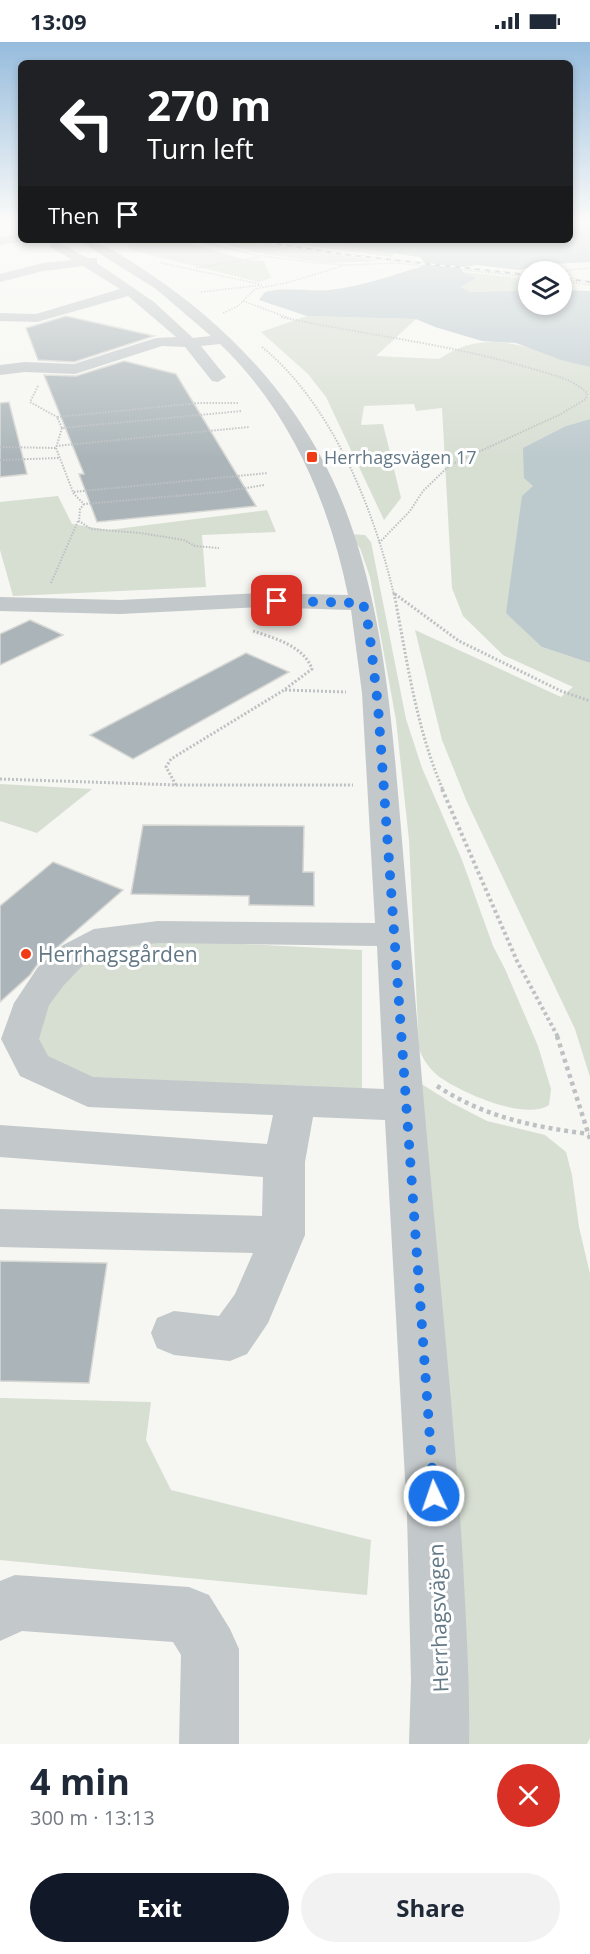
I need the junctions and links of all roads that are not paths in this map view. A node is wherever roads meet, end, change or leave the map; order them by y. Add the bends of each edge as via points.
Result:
1 (97, 300) edge
2 (142, 300) edge
3 (182, 300) edge
4 (0, 317) edge
5 (223, 326) junction
6 (189, 343) junction
7 (21, 350) dead end
8 (36, 367) junction
9 (0, 370) edge
10 (218, 377) dead end
11 (378, 598) junction
12 (0, 604) edge
13 (393, 935) junction
14 (10, 1042) edge
15 (403, 1092) junction
16 (296, 1099) junction
17 (0, 1141) edge
18 (284, 1162) junction
19 (0, 1228) edge
20 (283, 1235) junction
21 (174, 1333) dead end
22 (0, 1613) edge
23 (208, 1744) edge
24 (439, 1744) edge

1 - 4 street via 38,318
2 - 6 street
3 - 5 street, Herrhagsvägen
5 - 6 street
5 - 11 street, Herrhagsvägen via 277,400 315,462 344,534
6 - 8 street via 161,341 75,369
6 - 10 street
7 - 8 street
8 - 9 street
11 - 12 street via 120,607
11 - 13 street, Herrhagsvägen via 376,692
13 - 14 street via 158,932 106,937 75,953 51,976
13 - 15 street, Herrhagsvägen
14 - 16 street via 34,1066 88,1092
15 - 16 street
15 - 24 street, Herrhagsvägen via 433,1473
16 - 18 street
17 - 18 street
18 - 20 street
19 - 20 street
20 - 21 street via 252,1308 230,1339
22 - 23 street via 15,1603 189,1615 210,1648

